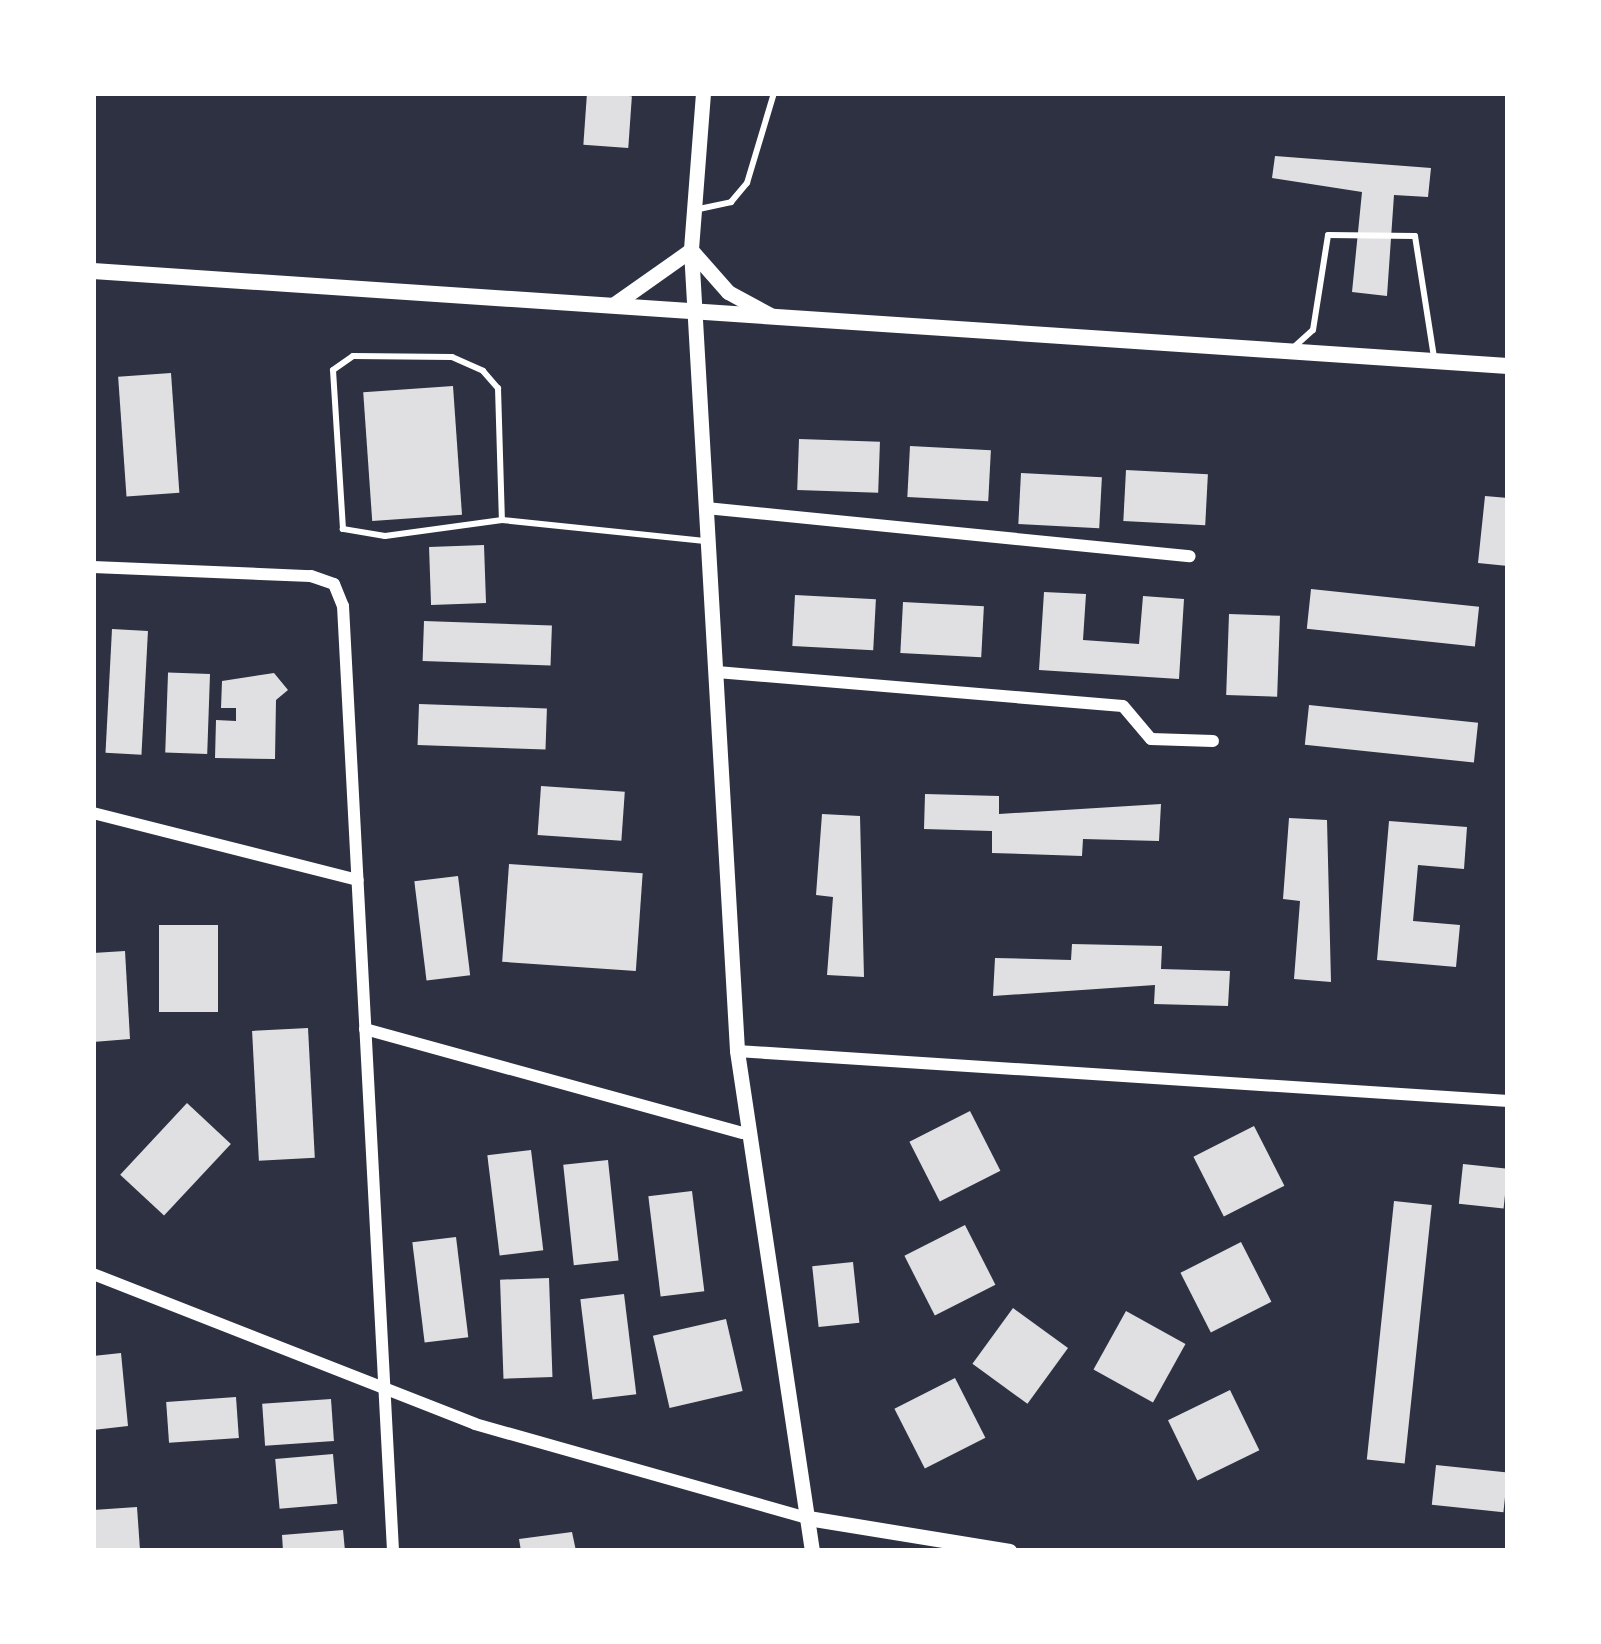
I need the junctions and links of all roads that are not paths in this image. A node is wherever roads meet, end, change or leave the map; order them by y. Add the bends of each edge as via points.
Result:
1 (703, 93) edge
2 (774, 93) edge
3 (694, 210) junction
4 (691, 250) junction
5 (93, 271) edge
6 (613, 305) junction
7 (693, 310) junction
8 (772, 316) junction
9 (1288, 352) junction
10 (1436, 362) junction
11 (1508, 366) edge
12 (706, 508) junction
13 (502, 520) junction
14 (708, 541) junction
15 (1190, 556) dead end
16 (93, 567) edge
17 (716, 672) junction
18 (1213, 741) dead end
19 (93, 813) edge
20 (358, 880) junction
21 (364, 1029) junction
22 (737, 1052) junction
23 (1508, 1101) edge
24 (743, 1133) junction
25 (93, 1274) edge
26 (387, 1393) junction
27 (808, 1518) junction
28 (393, 1551) edge
29 (812, 1551) edge
30 (1009, 1551) edge

1 - 3 street
2 - 3 lane via 748,183 731,202
3 - 4 street
4 - 6 street
4 - 7 street
4 - 8 street via 728,292
5 - 6 main road
6 - 7 main road
7 - 8 main road
7 - 12 street
8 - 9 main road
9 - 10 main road
9 - 10 lane via 1313,330 1328,236 1415,236
10 - 11 main road
12 - 14 street
12 - 15 street
13 - 13 lane via 386,536 343,529 333,370 372,356 452,357 483,371 498,388
13 - 14 lane
14 - 17 street
16 - 20 street via 334,584
17 - 18 street via 1123,706 1151,739
17 - 22 street
19 - 20 street
20 - 21 street
21 - 24 street
21 - 26 street
22 - 23 street
22 - 24 street
24 - 27 street
25 - 26 street
26 - 27 street
26 - 28 street
27 - 29 street
27 - 30 street

